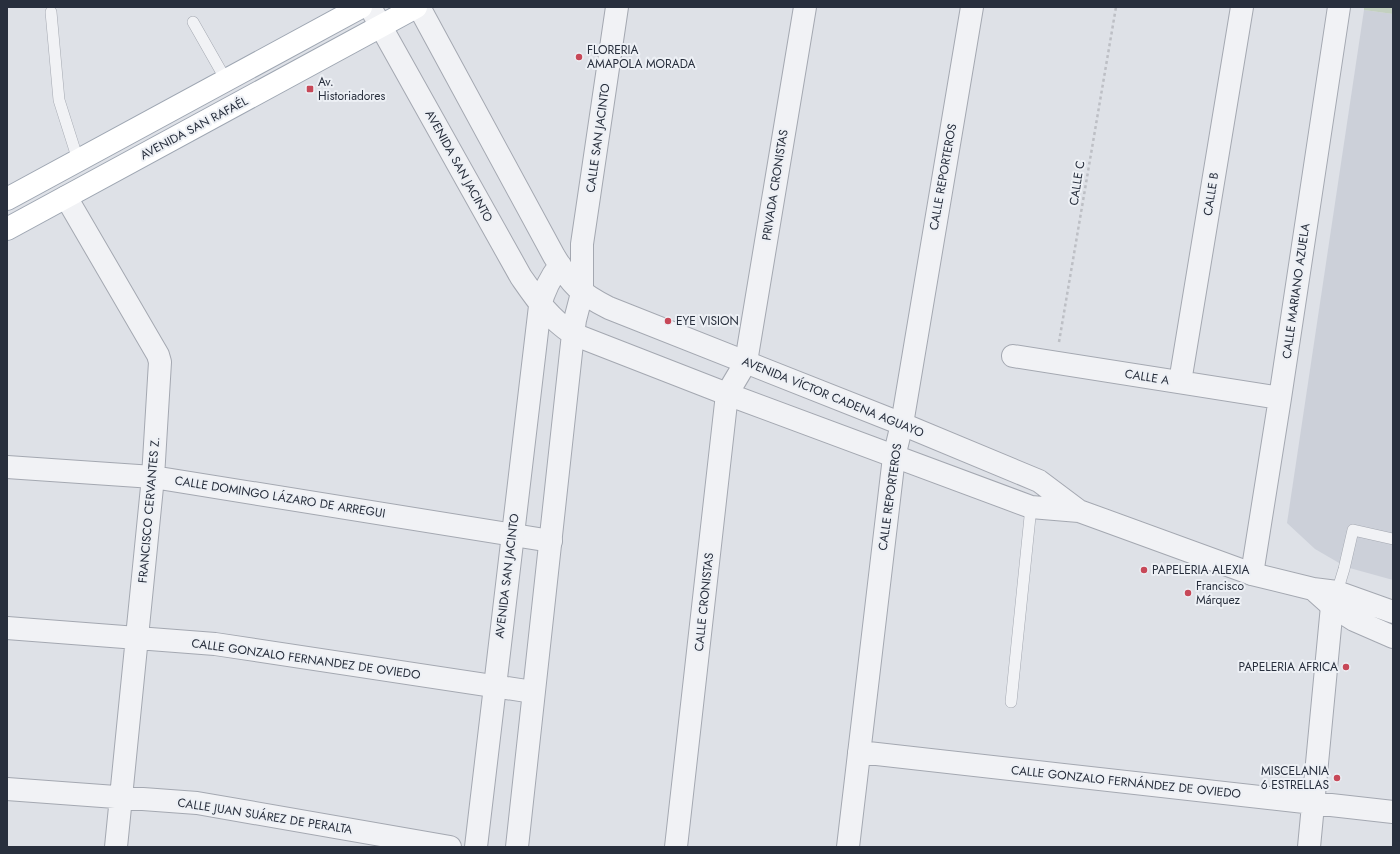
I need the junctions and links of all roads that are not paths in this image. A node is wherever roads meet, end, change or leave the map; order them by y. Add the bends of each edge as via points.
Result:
1 (361, 7) edge
2 (370, 7) edge
3 (418, 7) edge
4 (617, 7) edge
5 (805, 7) edge
6 (972, 7) edge
7 (1242, 7) edge
8 (1339, 7) edge
9 (51, 12) dead end
10 (193, 22) dead end
11 (381, 26) junction
12 (226, 80) junction
13 (78, 160) junction
14 (66, 197) junction
15 (7, 199) edge
16 (7, 229) edge
17 (582, 244) junction
18 (560, 266) junction
19 (582, 293) junction
20 (540, 306) junction
21 (573, 334) junction
22 (1013, 356) dead end
23 (746, 362) junction
24 (1180, 382) junction
25 (727, 394) junction
26 (1280, 398) junction
27 (902, 424) junction
28 (894, 457) junction
29 (7, 467) edge
30 (153, 477) junction
31 (1031, 507) junction
32 (1079, 511) junction
33 (512, 534) junction
34 (1393, 539) edge
35 (551, 541) junction
36 (1252, 574) junction
37 (1334, 599) junction
38 (1393, 612) edge
39 (7, 628) edge
40 (1393, 637) edge
41 (136, 638) junction
42 (494, 686) junction
43 (533, 692) junction
44 (1011, 702) dead end
45 (859, 752) junction
46 (7, 788) edge
47 (121, 798) junction
48 (1313, 802) junction
49 (1393, 812) edge
50 (116, 847) edge
51 (450, 847) edge
52 (476, 847) edge
53 (517, 847) edge
54 (676, 847) edge
55 (848, 847) edge
56 (1309, 847) edge

1 - 12 main road
2 - 11 street, AVENIDA SAN JACINTO
3 - 11 main road
3 - 18 street
4 - 17 street, CALLE SAN JACINTO
5 - 23 street, PRIVADA CRONISTAS
6 - 27 street, CALLE REPORTEROS
7 - 24 street, CALLE B
8 - 26 street, CALLE MARIANO AZUELA
9 - 13 lane via 59,100
10 - 12 lane
11 - 14 main road, AVENIDA SAN RAFAÉL
11 - 20 street, AVENIDA SAN JACINTO via 521,277
12 - 13 main road
13 - 15 main road
14 - 16 main road, AVENIDA SAN RAFAÉL
14 - 30 street, FRANCISCO CERVANTES Z. via 158,355 160,372
17 - 18 street
17 - 19 street, CALLE SAN JACINTO
18 - 19 street
18 - 20 street, AVENIDA SAN JACINTO via 546,288
19 - 21 street
19 - 23 street, AVENIDA VÍCTOR CADENA AGUAYO via 609,308
20 - 21 street, AVENIDA SAN JACINTO
20 - 33 street, AVENIDA SAN JACINTO
21 - 25 street, AVENIDA VÍCTOR CADENA AGUAYO
21 - 35 street
22 - 24 street, CALLE A
23 - 25 street, CALLE CRONISTAS
23 - 27 street, AVENIDA VÍCTOR CADENA AGUAYO
24 - 26 street, CALLE A
25 - 28 street, AVENIDA VÍCTOR CADENA AGUAYO
25 - 54 street, CALLE CRONISTAS
26 - 36 street, CALLE MARIANO AZUELA
27 - 28 street, CALLE REPORTEROS
27 - 32 street, AVENIDA VÍCTOR CADENA AGUAYO via 1039,481
28 - 31 street, AVENIDA VÍCTOR CADENA AGUAYO
28 - 45 street, CALLE REPORTEROS
29 - 30 street, CALLE DOMINGO LÁZARO DE ARREGUI
30 - 33 street, CALLE DOMINGO LÁZARO DE ARREGUI
30 - 41 street, FRANCISCO CERVANTES Z.
31 - 32 street, AVENIDA VÍCTOR CADENA AGUAYO
31 - 44 lane
32 - 36 street, AVENIDA VÍCTOR CADENA AGUAYO
33 - 35 street, CALLE DOMINGO LÁZARO DE ARREGUI
33 - 42 street, AVENIDA SAN JACINTO
34 - 37 lane via 1352,530 1344,569
35 - 43 street
36 - 37 street, AVENIDA VÍCTOR CADENA AGUAYO via 1313,589
37 - 38 street, AVENIDA VÍCTOR CADENA AGUAYO
37 - 40 street, AVENIDA VÍCTOR CADENA AGUAYO via 1354,620
37 - 48 street
39 - 41 street, CALLE GONZALO FERNANDEZ DE OVIEDO
41 - 42 street, CALLE GONZALO FERNANDEZ DE OVIEDO via 215,644
41 - 47 street, FRANCISCO CERVANTES Z.
42 - 43 street, CALLE GONZALO FERNANDEZ DE OVIEDO
42 - 52 street, AVENIDA SAN JACINTO
43 - 53 street
45 - 48 street, CALLE GONZALO FERNÁNDEZ DE OVIEDO
45 - 55 street, CALLE REPORTEROS
46 - 47 street, CALLE JUAN SUÁREZ DE PERALTA
47 - 50 street, FRANCISCO CERVANTES Z.
47 - 51 street, CALLE JUAN SUÁREZ DE PERALTA via 197,803
48 - 49 street, CALLE GONZALO FERNÁNDEZ DE OVIEDO
48 - 56 street

